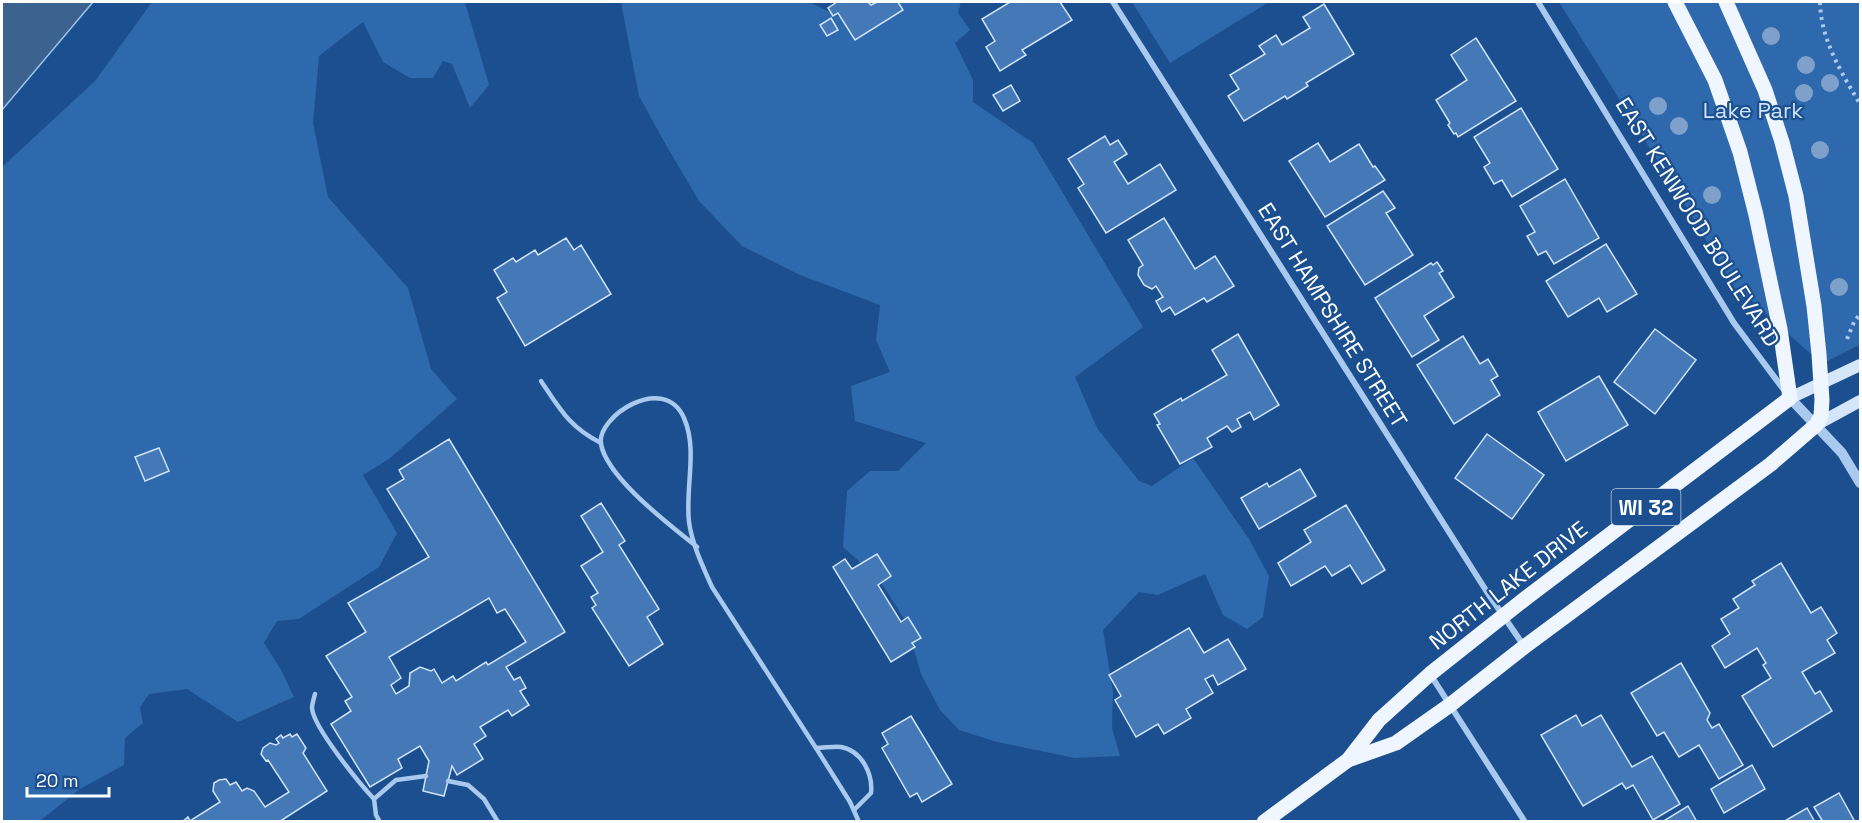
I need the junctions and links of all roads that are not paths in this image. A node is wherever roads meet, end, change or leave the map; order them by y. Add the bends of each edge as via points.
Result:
1 (1113, 2) edge
2 (1538, 2) edge
3 (1675, 2) edge
4 (1726, 2) edge
5 (1860, 365) edge
6 (541, 381) dead end
7 (1821, 384) junction
8 (1790, 398) junction
9 (1860, 401) edge
10 (1816, 425) junction
11 (601, 443) junction
12 (1860, 483) edge
13 (697, 547) junction
14 (1503, 617) junction
15 (1524, 646) junction
16 (1430, 674) junction
17 (315, 694) dead end
18 (1450, 705) junction
19 (816, 748) junction
20 (1348, 760) junction
21 (426, 776) dead end
22 (448, 781) dead end
23 (374, 799) junction
24 (854, 810) junction
25 (380, 822) edge
26 (498, 822) edge
27 (859, 822) edge
28 (1264, 822) edge
29 (1525, 822) edge

1 - 14 street, EAST HAMPSHIRE STREET
2 - 8 street, EAST KENWOOD BOULEVARD via 1734,323
3 - 8 main road via 1715,80 1740,152 1780,329
4 - 7 main road via 1764,90 1796,196 1814,306
5 - 7 main road, NORTH LAKE DRIVE / WI 32
6 - 11 lane via 568,421
7 - 8 main road, NORTH LAKE DRIVE / WI 32
7 - 10 main road via 1821,416
8 - 10 street, EAST KENWOOD BOULEVARD
8 - 14 main road, NORTH LAKE DRIVE / WI 32
9 - 10 main road, NORTH LAKE DRIVE / WI 32
10 - 12 street, EAST KENWOOD BOULEVARD via 1842,453
10 - 15 main road, NORTH LAKE DRIVE / WI 32 via 1770,464
11 - 13 lane via 617,474 645,504
11 - 13 lane via 602,431 636,402 660,397 677,407 690,440 689,522
13 - 19 lane via 712,587
14 - 15 street, EAST HAMPSHIRE STREET
14 - 16 main road, NORTH LAKE DRIVE / WI 32
15 - 18 main road, NORTH LAKE DRIVE / WI 32
16 - 18 street
16 - 20 main road, NORTH LAKE DRIVE / WI 32 via 1379,720
17 - 23 lane via 312,710 324,734
18 - 20 main road, NORTH LAKE DRIVE / WI 32 via 1396,743
18 - 29 street
19 - 24 lane
19 - 24 lane via 841,747 854,752 866,766 872,780 871,793
20 - 28 main road, NORTH LAKE DRIVE / WI 32
21 - 23 lane via 396,780
22 - 26 lane via 468,784 484,799
23 - 25 lane
24 - 27 lane

